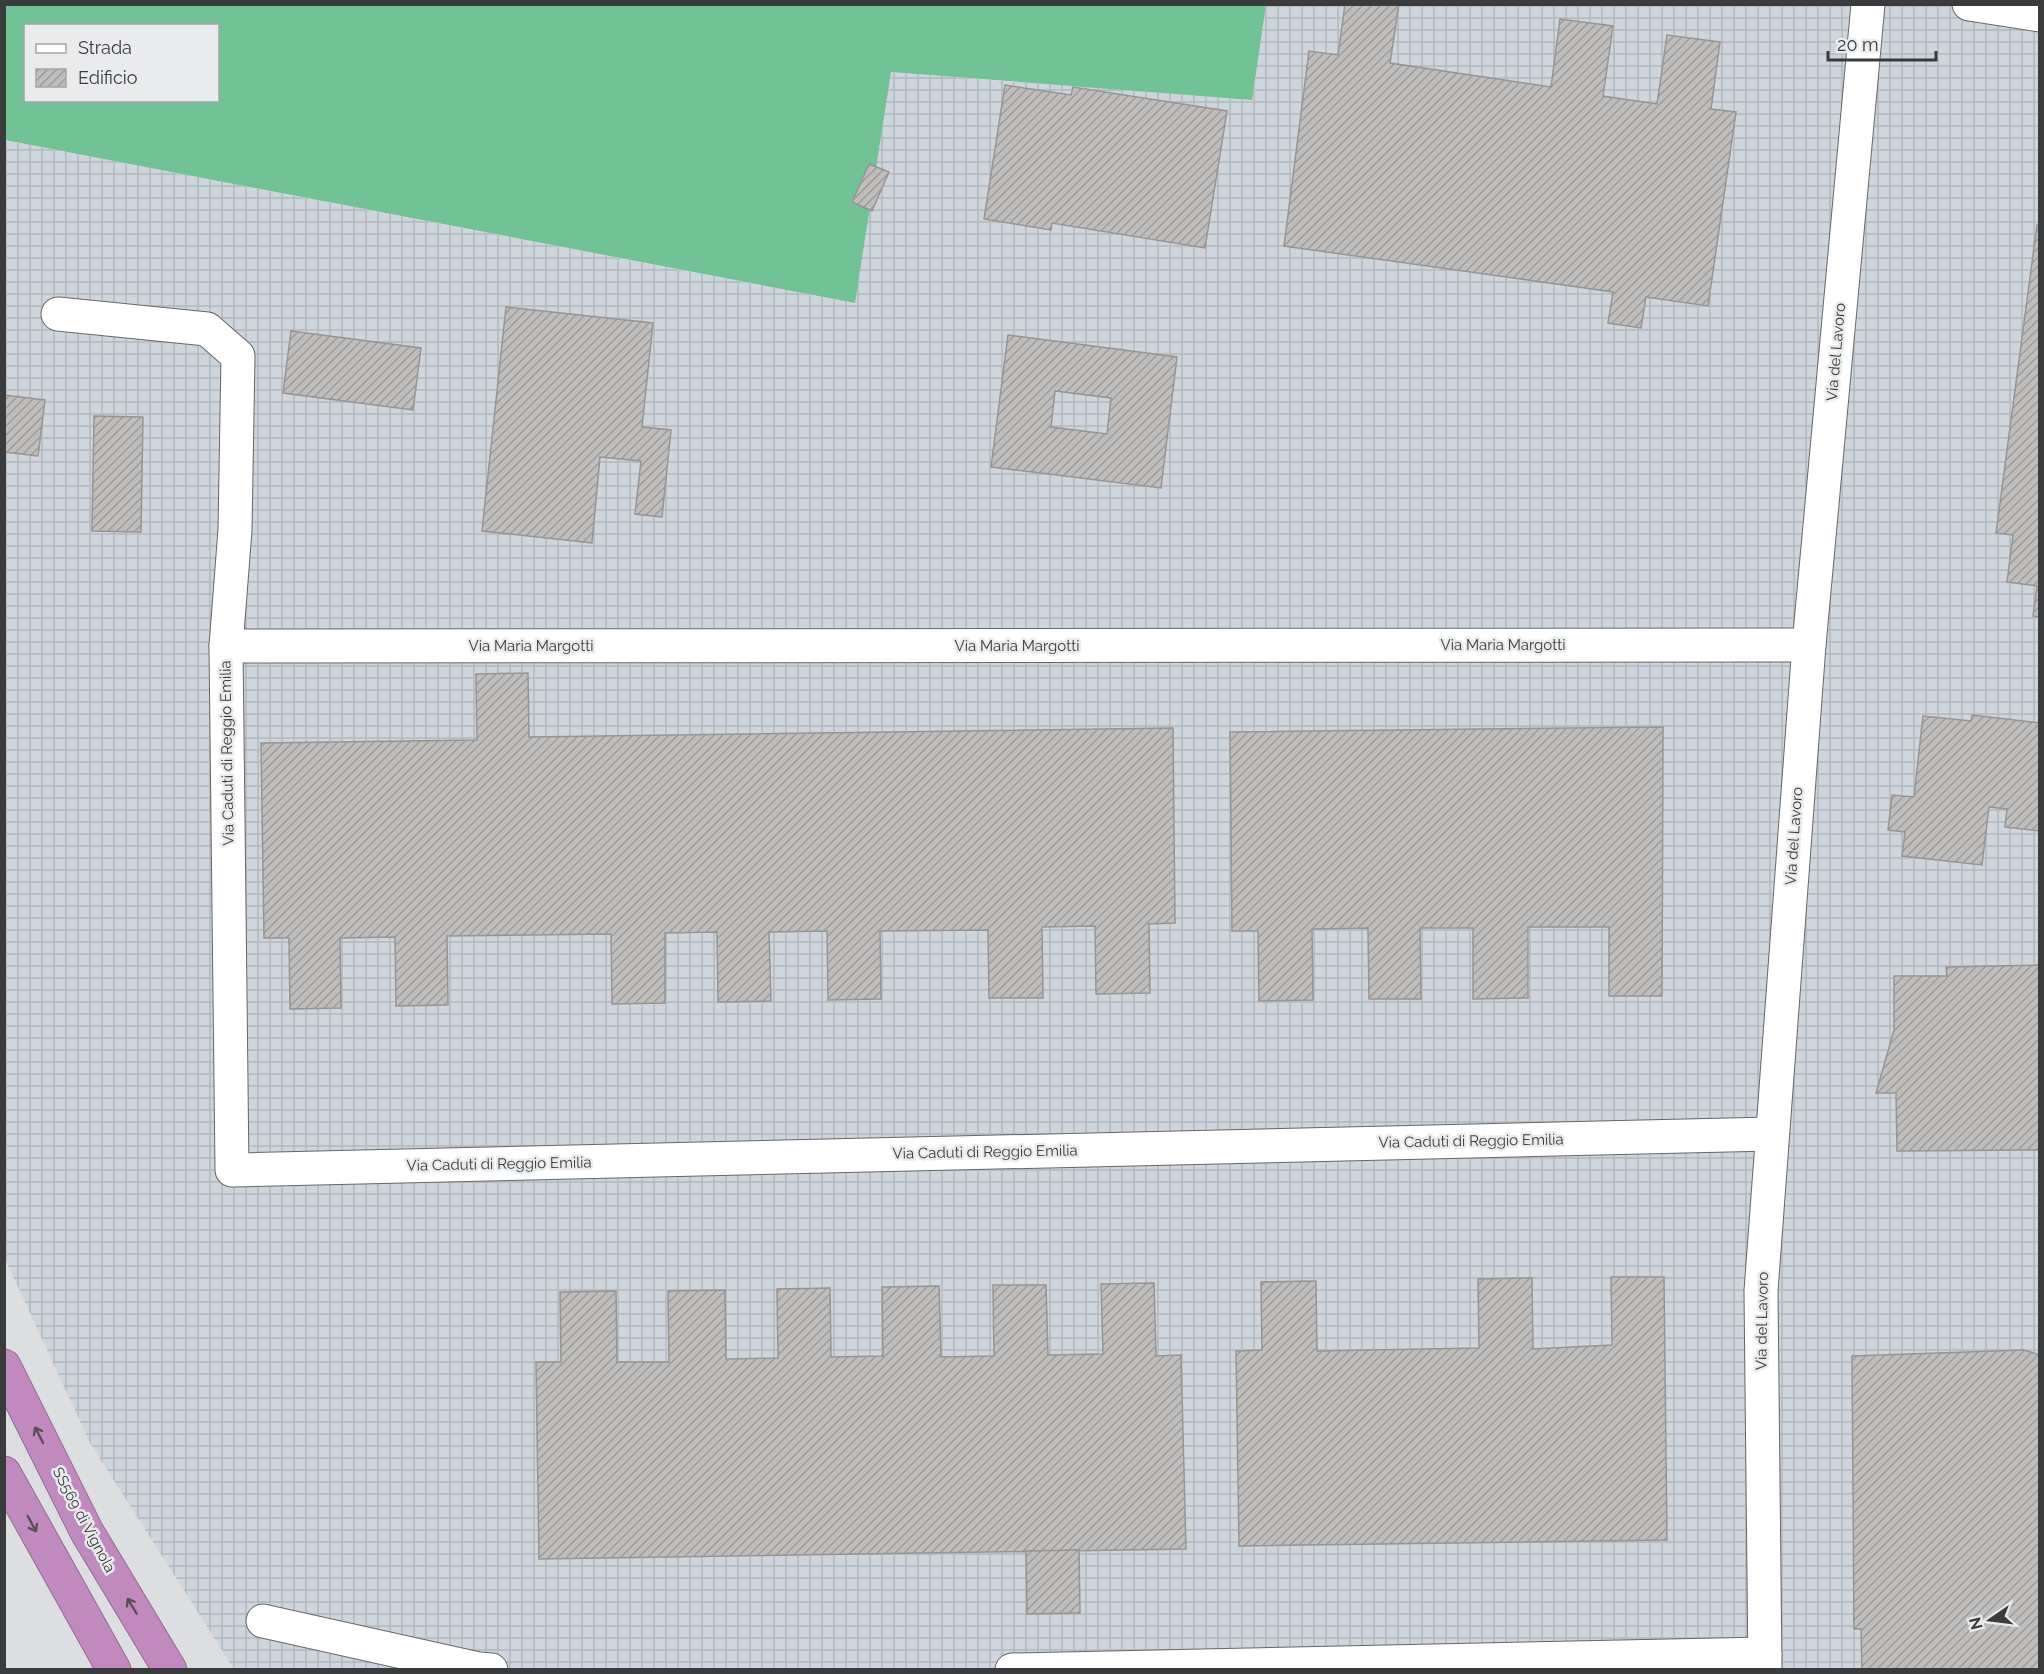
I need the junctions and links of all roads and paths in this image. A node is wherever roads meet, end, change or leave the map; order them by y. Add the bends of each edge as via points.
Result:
1 (1868, 4) edge
2 (1969, 4) edge
3 (2040, 15) edge
4 (58, 314) dead end
5 (1809, 645) junction
6 (226, 646) junction
7 (1772, 1134) junction
8 (4, 1366) edge
9 (4, 1473) edge
10 (263, 1621) dead end
11 (1765, 1662) edge
12 (166, 1663) edge
13 (114, 1670) edge
14 (491, 1670) edge
15 (1012, 1670) edge

1 - 5 street, Via del Lavoro
2 - 3 street
4 - 6 street, Via Caduti di Reggio Emilia via 207,329 238,356 235,530
5 - 6 street, Via Maria Margotti
5 - 7 street, Via del Lavoro
6 - 7 street, Via Caduti di Reggio Emilia via 232,1170
7 - 11 street, Via del Lavoro via 1761,1291
12 -> 8 highway, SS569 di Vignola via 87,1532
9 -> 13 highway
10 - 14 street
11 - 15 street

